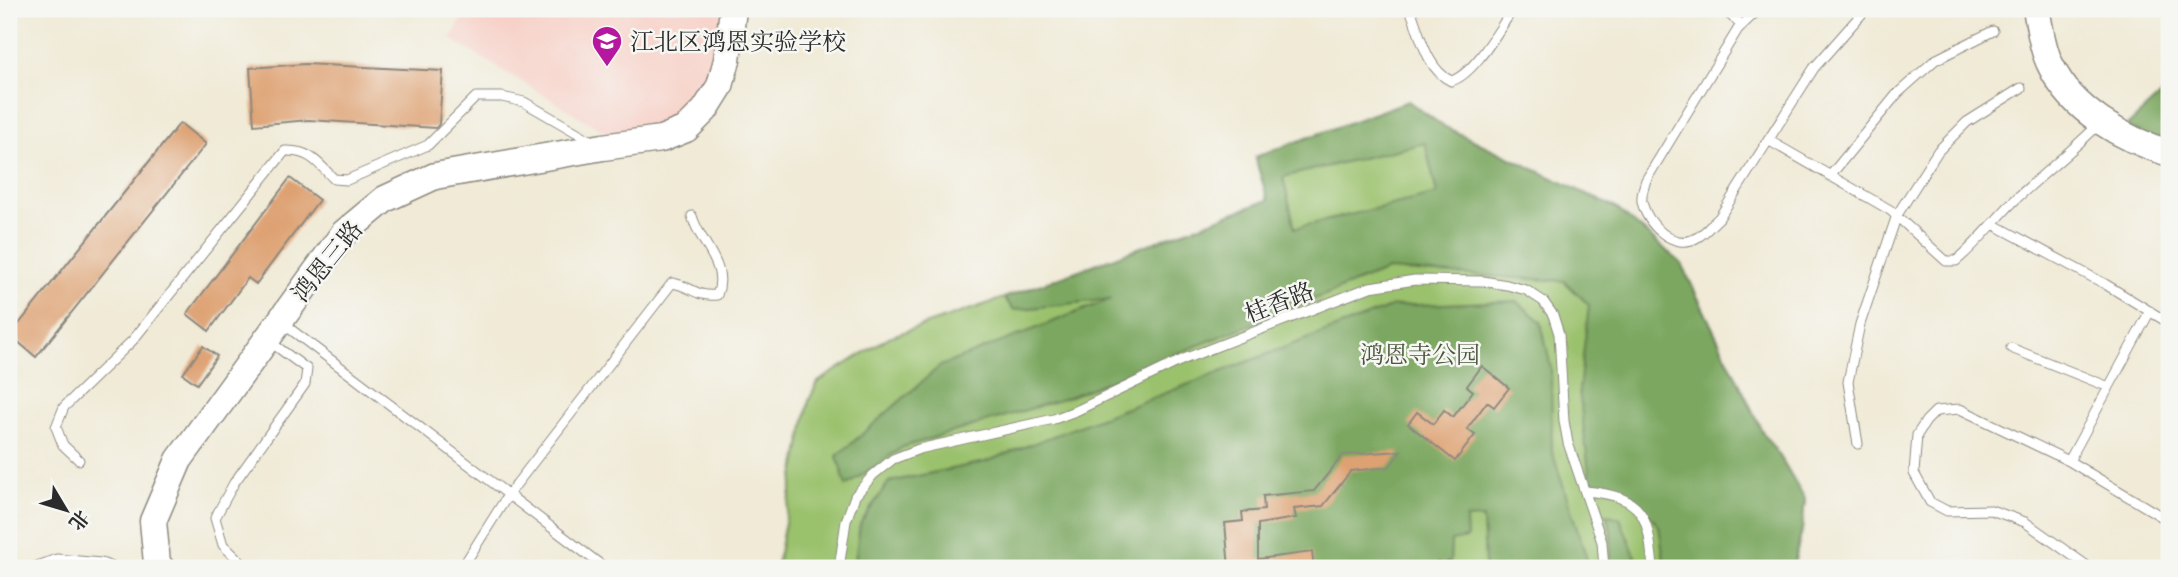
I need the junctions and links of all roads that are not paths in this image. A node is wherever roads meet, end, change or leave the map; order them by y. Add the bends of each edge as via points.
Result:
1 (733, 9) edge
2 (1410, 9) edge
3 (1513, 9) edge
4 (1723, 9) edge
5 (1759, 9) edge
6 (1866, 9) edge
7 (2036, 9) edge
8 (1742, 25) junction
9 (1993, 31) dead end
10 (2021, 88) dead end
11 (2102, 121) junction
12 (1768, 140) junction
13 (603, 147) junction
14 (2169, 153) edge
15 (1830, 176) junction
16 (1897, 215) junction
17 (692, 216) dead end
18 (1993, 224) junction
19 (2150, 311) junction
20 (2169, 323) edge
21 (273, 330) junction
22 (2011, 348) dead end
23 (2109, 387) junction
24 (1858, 444) dead end
25 (79, 460) dead end
26 (2069, 461) junction
27 (1586, 492) junction
28 (508, 495) junction
29 (2169, 521) edge
30 (32, 568) edge
31 (115, 568) edge
32 (161, 568) edge
33 (247, 568) edge
34 (462, 568) edge
35 (605, 568) edge
36 (839, 568) edge
37 (1604, 568) edge
38 (1653, 568) edge
39 (2090, 568) edge

1 - 13 street, 鸿恩三路 via 720,86 705,110 686,129 662,139
2 - 3 lane via 1432,65 1451,81 1460,79
4 - 8 lane
5 - 8 lane
6 - 12 lane via 1814,68
7 - 11 street via 2049,64 2064,90
8 - 12 lane via 1646,180 1642,198 1647,218 1667,237 1697,238 1719,219
9 - 15 lane via 1936,60 1907,85
10 - 16 lane via 1968,122 1938,151
11 - 14 street via 2146,146
11 - 18 lane
12 - 15 lane
13 - 21 street, 鸿恩三路 via 435,176 385,199 344,233
13 - 25 lane via 524,102 476,97 428,145 347,180 334,179 300,150 285,151 133,340 64,407 57,427 63,445
15 - 16 lane
16 - 18 lane via 1946,261 1956,261
16 - 24 lane via 1860,324 1848,383
17 - 28 lane via 719,267 718,295 704,296 672,283
18 - 19 lane
19 - 20 lane
19 - 23 lane
21 - 28 lane
21 - 32 street, 鸿恩三路 via 179,460 153,521
21 - 33 lane via 307,369 305,384 234,483 215,518 223,545
22 - 23 lane
23 - 26 lane
26 - 29 lane
26 - 39 lane via 1960,409 1936,411 1926,421 1917,435 1914,473 1930,502 1947,511 1990,510 2025,522
27 - 36 lane, 桂香路 via 1564,421 1559,334 1543,301 1526,290 1483,281 1397,281 1370,287 1184,359 1066,414 893,459 855,496
27 - 37 lane, 桂香路 via 1602,542
27 - 38 lane via 1613,494 1643,514
28 - 34 lane
28 - 35 lane
30 - 31 lane via 57,559

